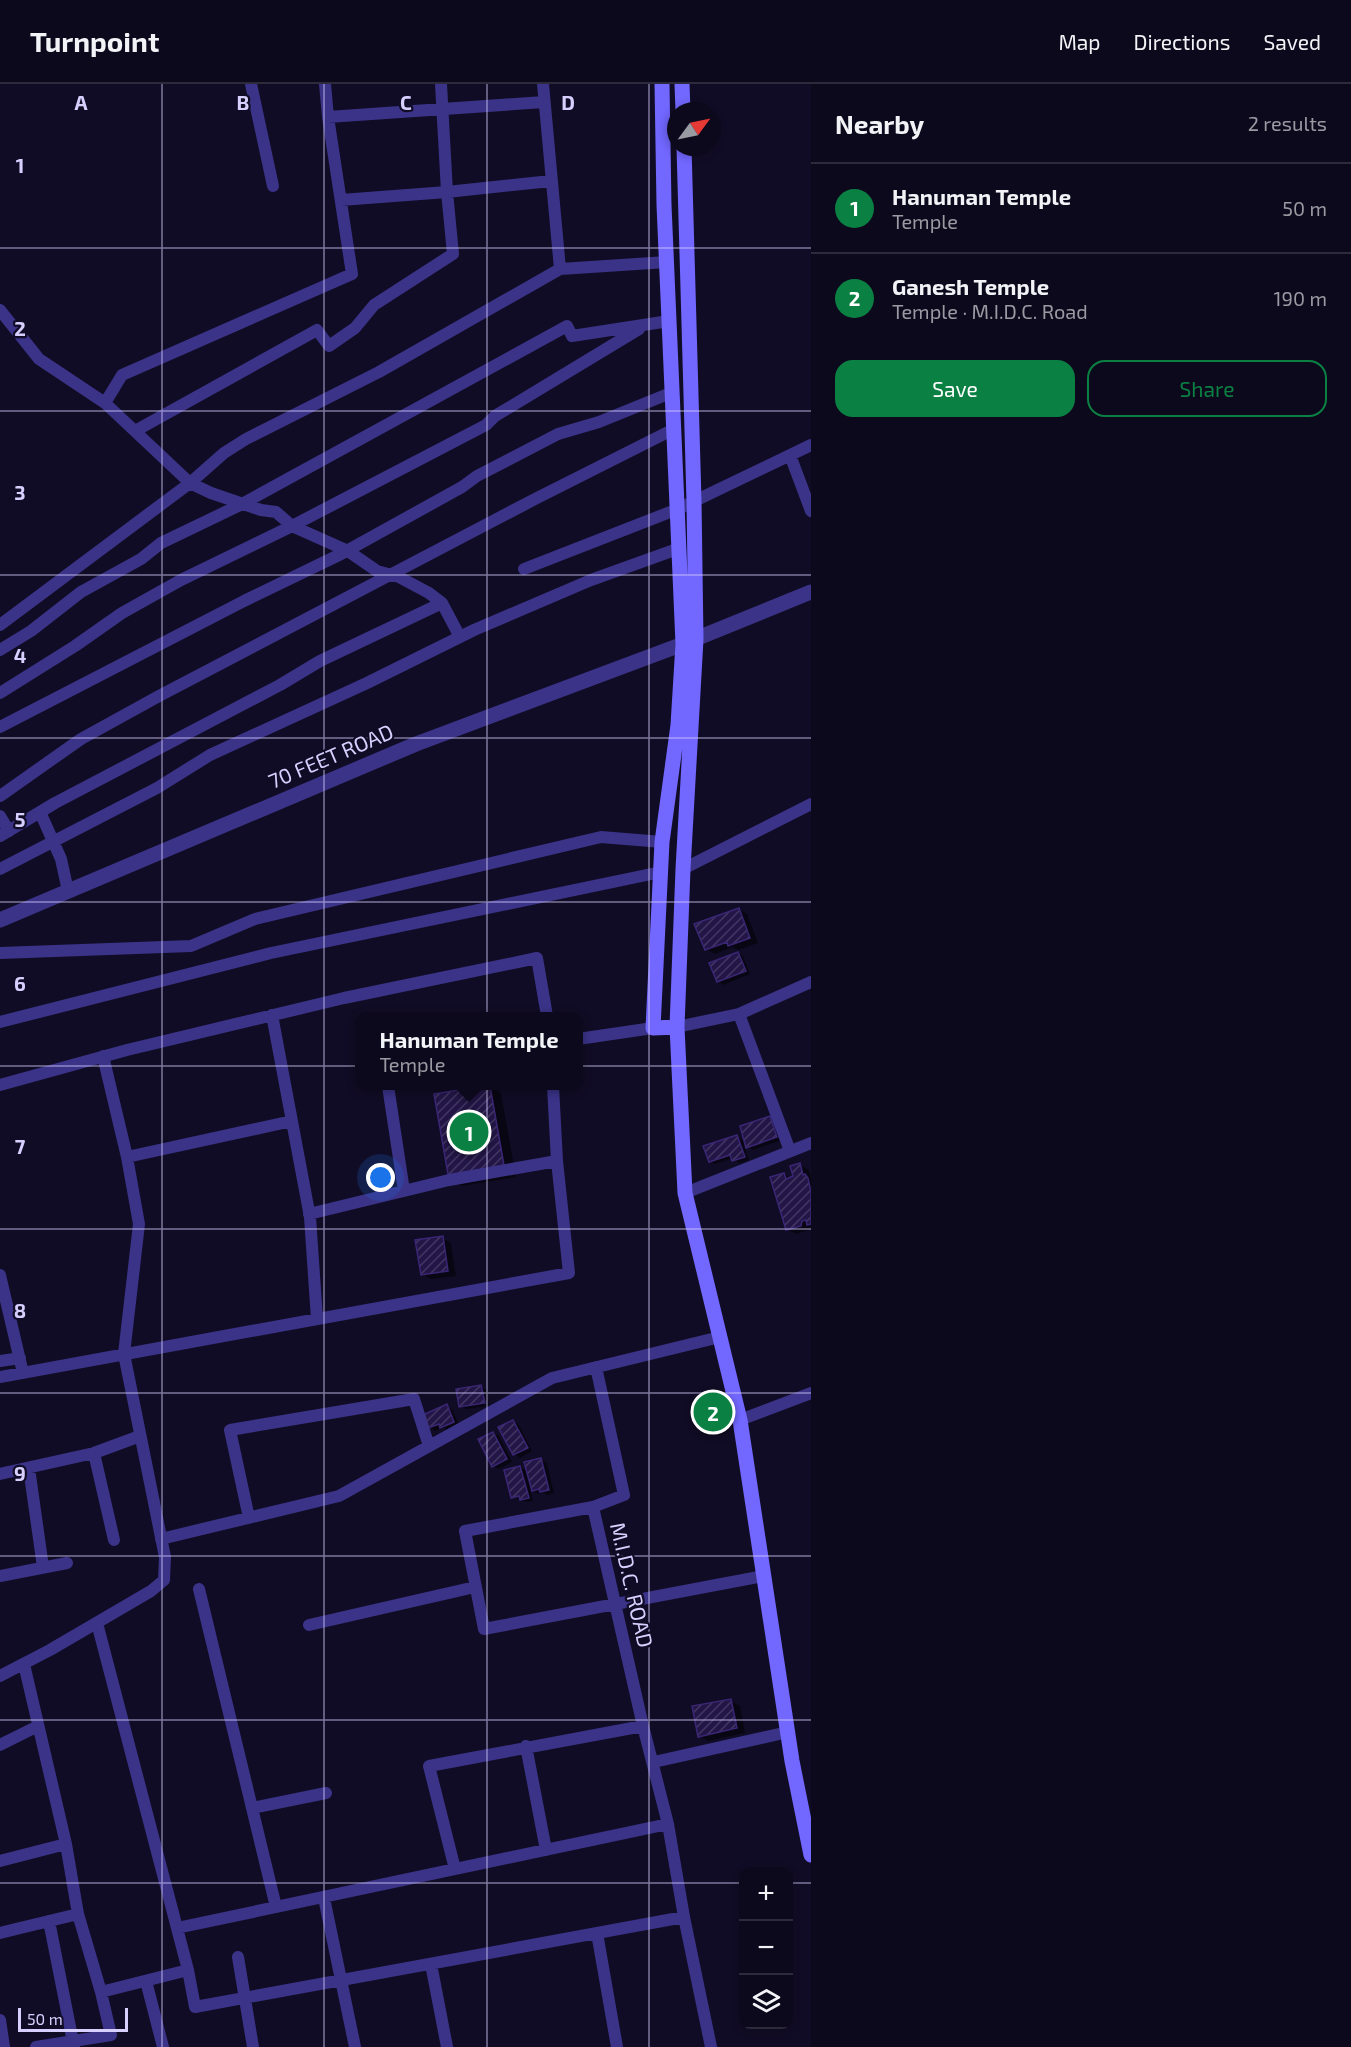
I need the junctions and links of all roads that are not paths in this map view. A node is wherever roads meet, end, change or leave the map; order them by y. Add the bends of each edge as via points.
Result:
1 (252, 84) edge
2 (325, 84) edge
3 (441, 84) edge
4 (543, 84) edge
5 (662, 84) edge
6 (682, 84) edge
7 (544, 102) junction
8 (683, 102) edge
9 (443, 109) junction
10 (328, 117) junction
11 (684, 156) edge
12 (551, 181) junction
13 (273, 186) dead end
14 (447, 192) junction
15 (341, 200) junction
16 (667, 262) junction
17 (560, 269) junction
18 (0, 310) edge
19 (669, 321) junction
20 (646, 325) junction
21 (673, 392) junction
22 (105, 403) junction
23 (674, 429) junction
24 (135, 431) junction
25 (811, 445) edge
26 (790, 455) junction
27 (190, 483) junction
28 (694, 501) junction
29 (242, 504) junction
30 (678, 509) junction
31 (811, 511) edge
32 (292, 526) junction
33 (680, 548) junction
34 (348, 551) junction
35 (524, 569) dead end
36 (392, 575) junction
37 (811, 592) edge
38 (442, 603) junction
39 (0, 625) edge
40 (460, 637) junction
41 (689, 641) junction
42 (0, 650) edge
43 (0, 693) edge
44 (0, 727) edge
45 (0, 796) edge
46 (811, 804) edge
47 (40, 812) junction
48 (0, 816) edge
49 (5, 834) edge
50 (54, 842) junction
51 (662, 842) junction
52 (683, 868) junction
53 (0, 869) edge
54 (661, 872) junction
55 (68, 891) junction
56 (0, 920) edge
57 (0, 953) edge
58 (811, 982) edge
59 (546, 1012) edge
60 (739, 1014) junction
61 (272, 1015) junction
62 (0, 1022) edge
63 (677, 1027) junction
64 (653, 1028) junction
65 (583, 1038) edge
66 (103, 1056) junction
67 (0, 1085) edge
68 (389, 1090) edge
69 (553, 1090) edge
70 (292, 1121) junction
71 (811, 1143) edge
72 (790, 1151) junction
73 (127, 1157) junction
74 (557, 1161) junction
75 (404, 1191) junction
76 (685, 1192) junction
77 (309, 1214) junction
78 (0, 1275) edge
79 (4, 1306) edge
80 (317, 1319) junction
81 (720, 1337) junction
82 (124, 1354) junction
83 (20, 1358) junction
84 (0, 1361) edge
85 (596, 1367) junction
86 (23, 1373) junction
87 (0, 1377) edge
88 (811, 1393) edge
89 (740, 1420) junction
90 (140, 1436) junction
91 (429, 1446) junction
92 (94, 1453) junction
93 (28, 1468) junction
94 (0, 1474) edge
95 (593, 1507) junction
96 (249, 1518) junction
97 (161, 1539) junction
98 (114, 1540) dead end
99 (67, 1563) dead end
100 (43, 1567) junction
101 (0, 1576) edge
102 (764, 1576) junction
103 (475, 1587) junction
104 (199, 1588) dead end
105 (615, 1604) junction
106 (97, 1623) junction
107 (309, 1625) dead end
108 (24, 1664) junction
109 (0, 1676) edge
110 (38, 1726) junction
111 (643, 1726) junction
112 (788, 1732) junction
113 (0, 1745) edge
114 (526, 1746) junction
115 (654, 1762) junction
116 (327, 1793) dead end
117 (252, 1808) junction
118 (669, 1824) junction
119 (66, 1844) junction
120 (546, 1850) junction
121 (811, 1855) edge
122 (0, 1861) edge
123 (455, 1869) junction
124 (324, 1898) junction
125 (276, 1907) junction
126 (78, 1914) junction
127 (684, 1917) junction
128 (49, 1921) junction
129 (177, 1928) junction
130 (0, 1933) edge
131 (597, 1933) junction
132 (238, 1957) dead end
133 (431, 1964) junction
134 (188, 1970) junction
135 (341, 1980) junction
136 (147, 1981) junction
137 (101, 1992) junction
138 (245, 1998) junction
139 (0, 2020) edge
140 (74, 2044) edge
141 (4, 2047) edge
142 (36, 2047) edge
143 (163, 2047) edge
144 (253, 2047) edge
145 (355, 2047) edge
146 (447, 2047) edge
147 (617, 2047) edge
148 (711, 2047) edge

1 - 13 street
2 - 10 street
3 - 9 street
4 - 7 street
5 - 16 main road
6 - 8 main road
7 - 9 street
7 - 12 street
9 - 10 street
9 - 14 street
10 - 15 street
11 - 28 main road
12 - 14 street
12 - 17 street
14 - 15 street
14 - 24 street via 453,254 374,305 355,328 329,345 317,330
15 - 22 street via 352,274 122,375
16 - 17 street
16 - 19 main road
17 - 27 street via 379,372 246,440 224,453
18 - 22 street via 39,359
19 - 20 street
19 - 21 main road
20 - 29 street via 572,336 567,326
20 - 32 street via 486,425
21 - 23 main road
21 - 34 street via 558,434
22 - 24 street
23 - 30 main road
23 - 36 street
24 - 27 street
25 - 26 street
26 - 28 street
26 - 31 street
27 - 29 street
27 - 39 street
28 - 30 street
28 - 41 main road
29 - 32 street via 276,512
29 - 42 street via 161,543 141,559 81,592
30 - 33 main road
30 - 35 street
32 - 34 street
32 - 43 street via 122,613
33 - 40 street via 591,580
33 - 41 main road
34 - 36 street via 377,571
34 - 44 street
36 - 38 street
36 - 45 street via 81,739
37 - 41 street, 70 FEET ROAD
38 - 40 street
38 - 47 street via 320,660 270,691
40 - 50 street via 210,754 157,788
41 - 51 main road
41 - 52 main road
41 - 55 street, 70 FEET ROAD via 416,744
46 - 52 street
47 - 49 street
47 - 50 street
48 - 49 street
50 - 53 street
50 - 55 street
51 - 54 main road
51 - 57 street via 601,837 255,919 191,946
52 - 63 main road
54 - 62 street via 271,953
54 - 64 main road
55 - 56 street, 70 FEET ROAD
58 - 60 street
59 - 61 street via 537,958
60 - 63 street
60 - 72 street
61 - 66 street
61 - 70 street
63 - 64 main road
63 - 76 main road
64 - 65 street
66 - 67 street
66 - 73 street
68 - 75 street
69 - 74 street
70 - 73 street
70 - 77 street
71 - 72 street
72 - 76 street
73 - 82 street via 139,1224
74 - 75 street
74 - 80 street via 569,1273
75 - 77 street
76 - 81 main road
77 - 80 street
78 - 79 street
79 - 83 street
80 - 82 street
81 - 85 street
81 - 89 main road
82 - 86 street
82 - 90 street
83 - 84 street
83 - 86 street
85 - 91 street via 552,1378
85 - 95 street, M.I.D.C. ROAD via 624,1495
86 - 87 street
88 - 89 street
89 - 102 main road
90 - 92 street
90 - 97 street
91 - 96 street via 339,1496
91 - 96 street via 414,1398 230,1430
92 - 93 street
92 - 98 street
93 - 94 street
93 - 100 street
95 - 103 street via 465,1532
95 - 105 street, M.I.D.C. ROAD
96 - 97 street
97 - 106 street via 164,1580
99 - 100 street
100 - 101 street
102 - 105 street
102 - 112 main road
103 - 105 street via 484,1629
103 - 107 street
104 - 117 street
105 - 111 street, M.I.D.C. ROAD
106 - 108 street
106 - 129 street
108 - 109 street
108 - 110 street
110 - 113 street
110 - 119 street
111 - 114 street
111 - 115 street, M.I.D.C. ROAD
112 - 115 street
112 - 121 main road
114 - 120 street
114 - 123 street via 429,1766
115 - 118 street, M.I.D.C. ROAD
116 - 117 street
117 - 125 street
118 - 120 street
118 - 127 street, M.I.D.C. ROAD
119 - 122 street
119 - 126 street
120 - 123 street
123 - 124 street
124 - 125 street
124 - 135 street
125 - 129 street
126 - 128 street
126 - 137 street
127 - 131 street
127 - 148 street, M.I.D.C. ROAD
128 - 130 street
128 - 140 street
129 - 134 street
131 - 133 street
131 - 147 street
132 - 138 street
133 - 135 street
133 - 146 street
134 - 136 street
134 - 138 street via 195,2007
135 - 138 street
135 - 145 street
136 - 137 street
136 - 143 street
137 - 140 street via 111,2035
138 - 144 street
139 - 141 street
140 - 142 street

